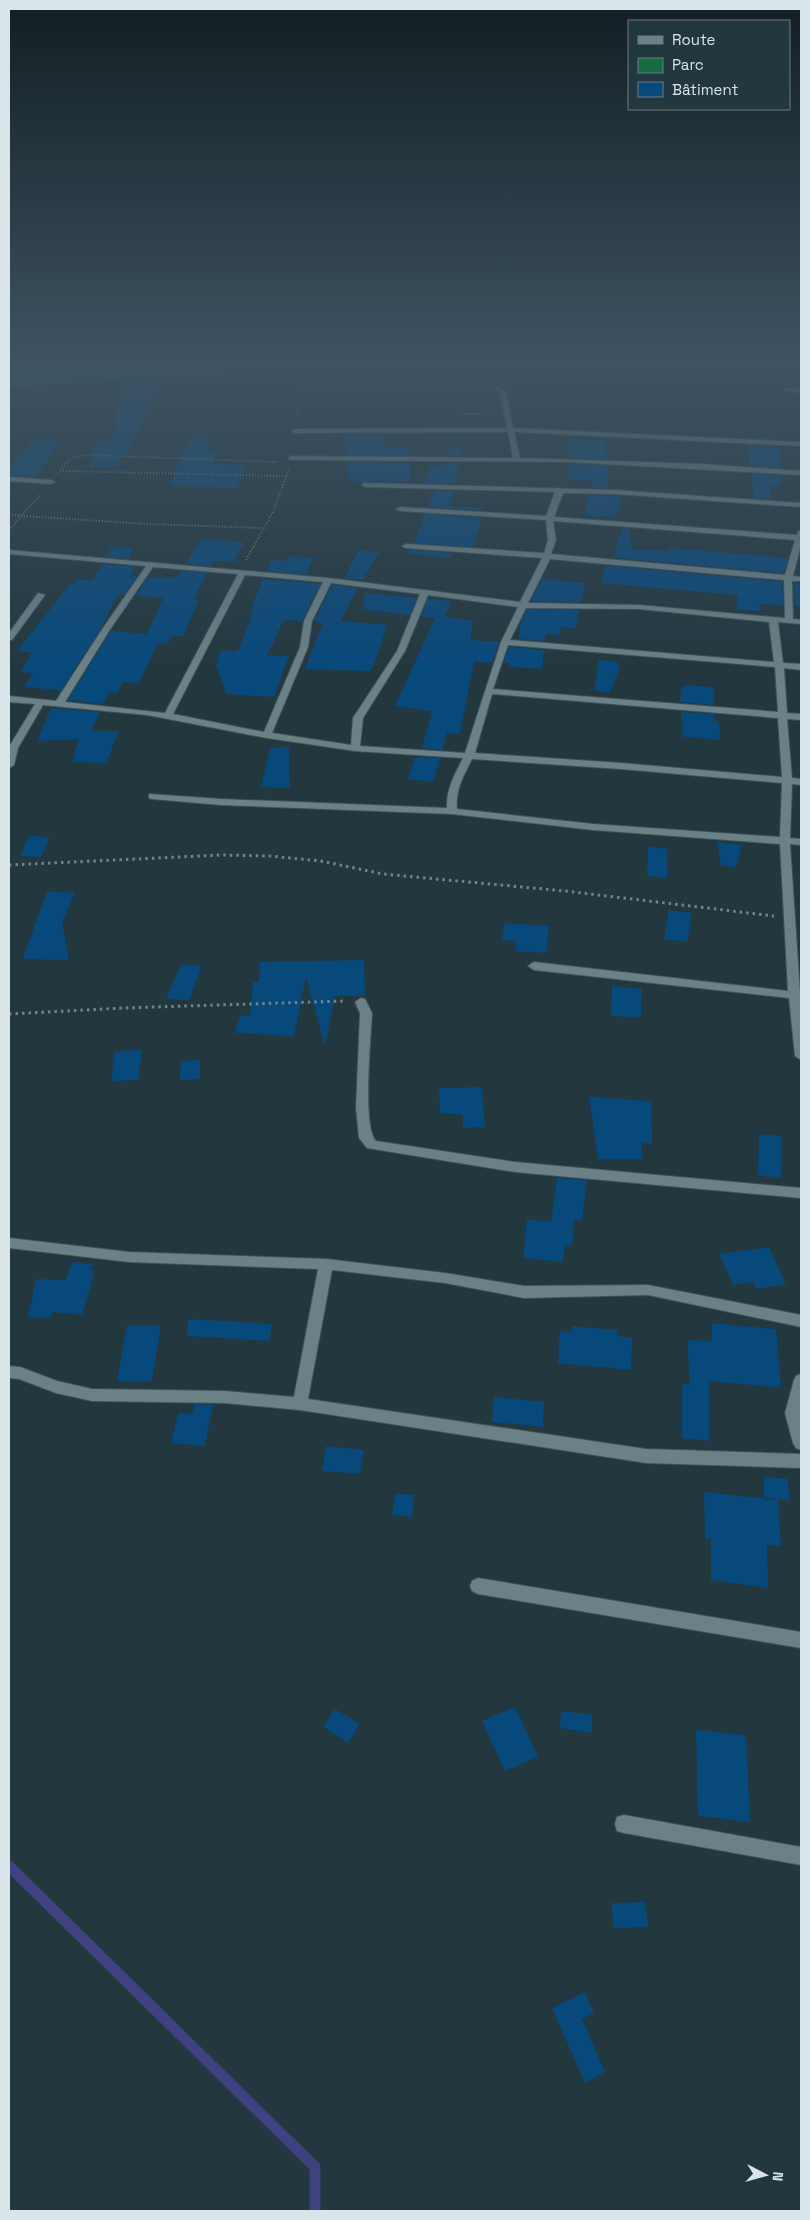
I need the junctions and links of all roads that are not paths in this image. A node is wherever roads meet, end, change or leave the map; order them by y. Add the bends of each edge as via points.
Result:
1 (651, 464) edge
2 (801, 473) edge
3 (9, 479) edge
4 (51, 482) dead end
5 (366, 485) dead end
6 (560, 490) junction
7 (801, 505) edge
8 (400, 510) dead end
9 (549, 519) junction
10 (801, 533) edge
11 (801, 538) edge
12 (406, 546) dead end
13 (9, 552) edge
14 (547, 556) junction
15 (151, 565) junction
16 (243, 572) junction
17 (788, 578) junction
18 (801, 579) edge
19 (328, 580) junction
20 (425, 593) junction
21 (41, 595) dead end
22 (522, 605) junction
23 (773, 619) junction
24 (789, 621) junction
25 (801, 622) edge
26 (9, 638) edge
27 (505, 642) junction
28 (779, 665) junction
29 (801, 667) edge
30 (488, 691) junction
31 (9, 699) edge
32 (40, 703) junction
33 (58, 705) junction
34 (168, 715) junction
35 (781, 716) junction
36 (801, 717) edge
37 (267, 735) junction
38 (355, 748) junction
39 (470, 756) junction
40 (9, 766) edge
41 (787, 781) junction
42 (801, 782) edge
43 (152, 796) dead end
44 (452, 811) junction
45 (785, 840) junction
46 (801, 842) edge
47 (534, 966) dead end
48 (798, 996) edge
49 (361, 1002) road end
50 (801, 1056) edge
51 (801, 1193) edge
52 (9, 1243) edge
53 (326, 1264) junction
54 (801, 1321) edge
55 (9, 1372) edge
56 (801, 1380) edge
57 (300, 1404) junction
58 (801, 1443) edge
59 (801, 1461) edge
60 (478, 1586) dead end
61 (801, 1640) edge
62 (624, 1824) dead end
63 (801, 1856) edge

1 - 2 street
3 - 4 street
5 - 6 street
6 - 7 street
6 - 9 street
8 - 9 street
9 - 11 street
9 - 14 street via 552,540
10 - 11 street
11 - 17 street
12 - 14 street
13 - 15 street
14 - 17 street
14 - 22 street
15 - 16 street
15 - 33 street via 104,631
16 - 19 street
16 - 34 street
17 - 18 street
17 - 24 street
19 - 20 street
19 - 37 street via 308,621 304,647
20 - 22 street
20 - 38 street via 401,651 358,718
21 - 26 street
22 - 23 street via 638,607
22 - 27 street
23 - 24 street
23 - 28 street
24 - 25 street
27 - 28 street
27 - 30 street
28 - 29 street
28 - 35 street
30 - 35 street
30 - 39 street
31 - 32 street
32 - 33 street
32 - 40 street via 13,748
33 - 34 street
34 - 37 street
35 - 36 street
35 - 41 street
37 - 38 street
38 - 39 street
39 - 41 street
39 - 44 street via 456,781 451,797
41 - 42 street
41 - 45 street
43 - 44 street via 221,802
44 - 45 street via 592,827
45 - 46 street
45 - 48 street
47 - 48 street
48 - 50 street
49 - 51 street via 366,1013 362,1108 365,1138 372,1145 515,1167
52 - 53 street via 129,1257
53 - 54 street via 445,1278 524,1292 648,1290
53 - 57 street
55 - 57 street via 92,1395 225,1397
56 - 58 street via 793,1413
57 - 59 street via 646,1456
60 - 61 street
62 - 63 street

